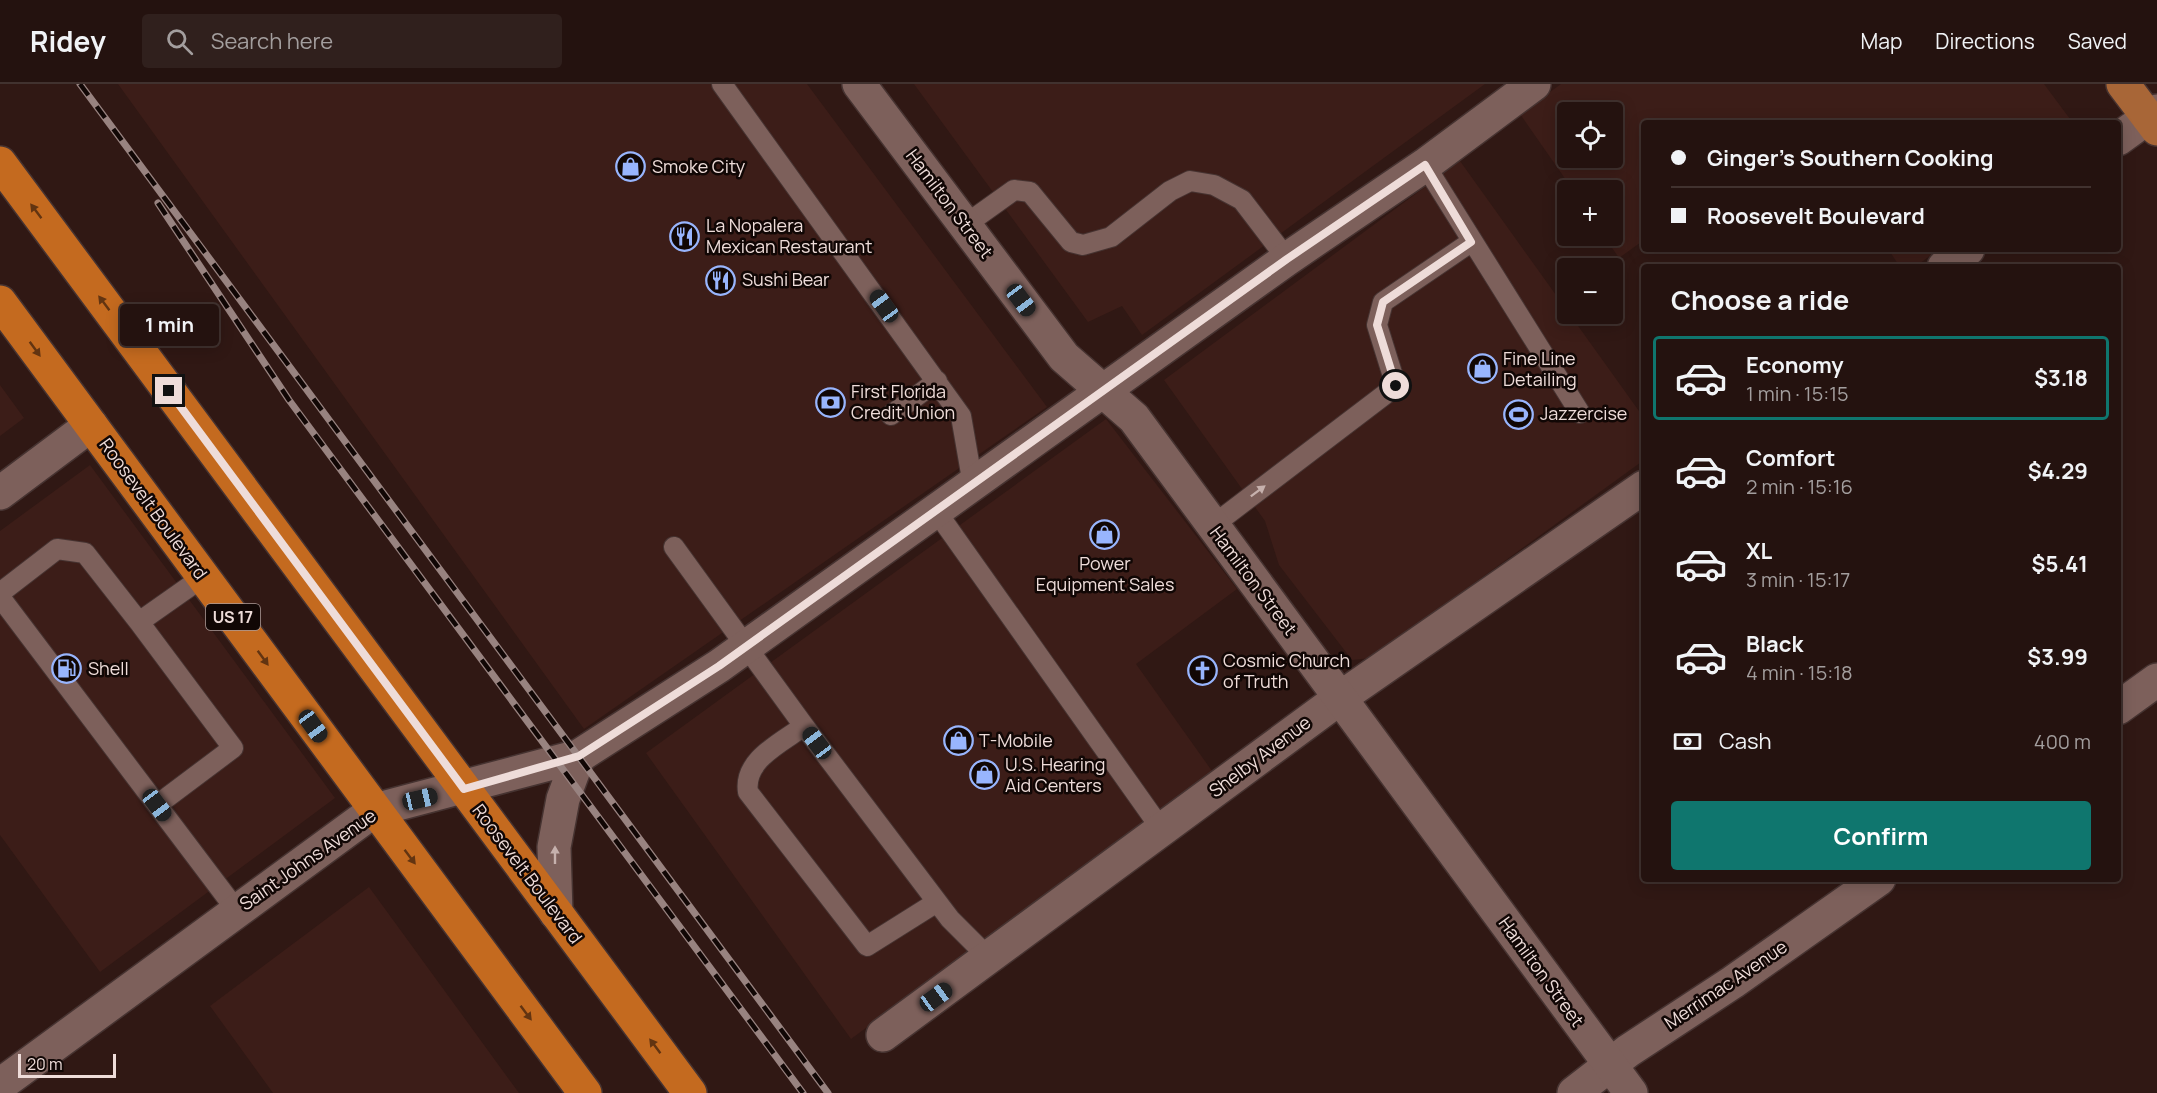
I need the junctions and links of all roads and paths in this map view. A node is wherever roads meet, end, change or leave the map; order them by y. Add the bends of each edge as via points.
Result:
1 (722, 84) edge
2 (859, 84) edge
3 (1534, 84) edge
4 (2123, 84) edge
5 (2154, 119) edge
6 (2121, 137) edge
7 (0, 163) edge
8 (1425, 165) junction
9 (965, 225) junction
10 (1471, 242) junction
11 (1964, 252) edge
12 (1287, 259) junction
13 (1948, 264) edge
14 (0, 302) edge
15 (937, 381) junction
16 (1103, 391) junction
17 (1580, 413) dead end
18 (891, 415) dead end
19 (91, 425) junction
20 (4, 483) edge
21 (973, 485) junction
22 (1641, 489) edge
23 (936, 511) junction
24 (1212, 526) junction
25 (674, 547) dead end
26 (203, 577) junction
27 (0, 595) edge
28 (139, 622) junction
29 (747, 646) junction
30 (2157, 680) edge
31 (1340, 698) junction
32 (2121, 706) edge
33 (804, 726) junction
34 (579, 756) junction
35 (464, 789) junction
36 (157, 805) junction
37 (375, 810) junction
38 (1161, 830) junction
39 (1875, 882) edge
40 (937, 902) junction
41 (237, 911) junction
42 (556, 913) junction
43 (990, 958) junction
44 (883, 1035) dead end
45 (1610, 1065) junction
46 (0, 1085) edge
47 (585, 1093) edge
48 (690, 1093) edge
49 (1574, 1093) edge
50 (1631, 1093) edge

1 - 15 lane
2 - 9 street, Hamilton Street
3 - 8 street, Saint Johns Avenue
4 - 5 main road
5 - 6 street
35 -> 7 highway, Roosevelt Boulevard
8 - 10 lane
8 - 12 street, Saint Johns Avenue
9 - 12 lane via 1014,190 1023,189 1030,192 1071,242 1083,245 1111,237 1170,191 1190,181 1214,185 1242,200
9 - 16 street, Hamilton Street via 1064,357
10 - 17 lane
24 -> 10 lane via 1396,386 1377,325 1383,302
11 - 13 street
12 - 16 street, Saint Johns Avenue
14 -> 19 highway, Roosevelt Boulevard / US 17
15 - 18 lane
15 - 21 lane via 960,417
16 - 21 street, Saint Johns Avenue
16 - 24 street, Hamilton Street via 1134,418
19 - 20 street
19 - 26 highway, Roosevelt Boulevard / US 17
21 - 23 street, Saint Johns Avenue
22 - 31 street, Shelby Avenue
23 - 29 street, Saint Johns Avenue
23 - 38 lane
24 - 31 street, Hamilton Street
25 - 29 lane
26 - 28 lane
26 -> 37 highway, Roosevelt Boulevard / US 17
27 - 28 lane via 57,549 85,553
27 - 36 lane
28 - 36 lane via 233,748
29 - 33 lane
29 - 34 street, Saint Johns Avenue
30 - 32 street
31 - 38 street, Shelby Avenue
31 - 45 street, Hamilton Street
33 - 40 lane
33 - 40 lane via 754,764 746,779 748,792 867,946
34 - 35 street, Saint Johns Avenue
42 -> 34 street via 554,847 563,799
35 - 37 street, Saint Johns Avenue
35 - 42 highway, Roosevelt Boulevard
36 - 41 lane
37 - 41 street, Saint Johns Avenue
37 -> 47 highway, Roosevelt Boulevard / US 17
38 - 43 street, Shelby Avenue
39 - 45 street, Merrimac Avenue
40 - 43 lane
41 - 46 street, Saint Johns Avenue
48 -> 42 highway, Roosevelt Boulevard
43 - 44 street, Shelby Avenue
45 - 49 street, Merrimac Avenue
45 - 50 street, Hamilton Street

